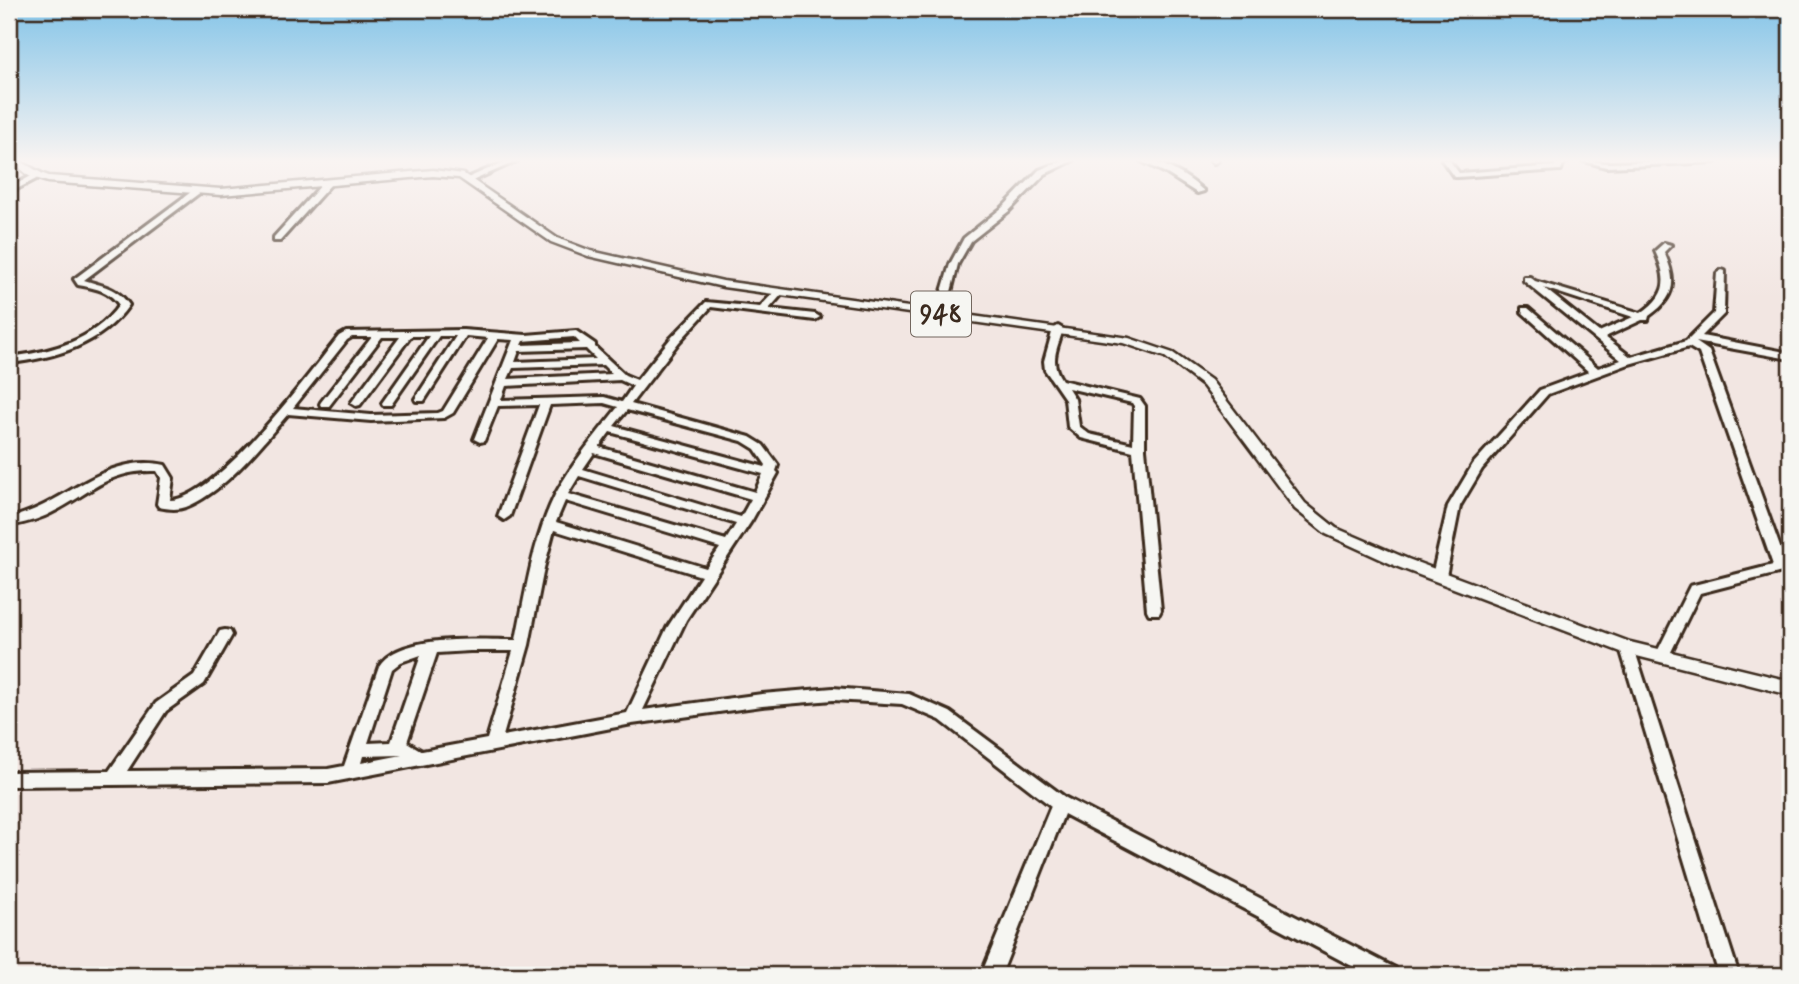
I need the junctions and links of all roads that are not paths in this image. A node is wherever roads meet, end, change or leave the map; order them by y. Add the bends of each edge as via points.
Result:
1 (178, 206) edge
2 (307, 206) edge
3 (506, 206) edge
4 (1009, 206) edge
5 (277, 239) dead end
6 (1667, 245) dead end
7 (1722, 273) dead end
8 (778, 293) junction
9 (944, 300) junction
10 (763, 310) junction
11 (1525, 310) dead end
12 (923, 311) junction
13 (952, 315) junction
14 (815, 317) dead end
15 (1645, 317) junction
16 (1058, 329) junction
17 (380, 333) junction
18 (408, 333) junction
19 (436, 333) junction
20 (463, 334) junction
21 (495, 335) junction
22 (1600, 336) junction
23 (1692, 341) junction
24 (518, 343) junction
25 (1790, 356) edge
26 (9, 360) edge
27 (1629, 361) junction
28 (607, 362) junction
29 (509, 365) junction
30 (1597, 373) junction
31 (621, 377) junction
32 (1057, 382) junction
33 (501, 383) junction
34 (640, 384) junction
35 (420, 399) dead end
36 (545, 401) junction
37 (356, 403) dead end
38 (387, 403) dead end
39 (493, 403) junction
40 (326, 404) dead end
41 (626, 405) junction
42 (284, 410) junction
43 (608, 428) junction
44 (480, 439) dead end
45 (594, 449) junction
46 (1139, 449) junction
47 (576, 471) junction
48 (772, 473) junction
49 (561, 496) junction
50 (758, 497) junction
51 (504, 516) dead end
52 (9, 522) edge
53 (742, 522) junction
54 (551, 525) junction
55 (727, 545) junction
56 (1785, 565) edge
57 (709, 574) junction
58 (1439, 576) junction
59 (1154, 610) dead end
60 (225, 635) dead end
61 (522, 645) junction
62 (1627, 648) junction
63 (431, 649) junction
64 (1662, 656) junction
65 (1790, 688) edge
66 (632, 718) junction
67 (493, 744) junction
68 (397, 748) junction
69 (357, 750) junction
70 (419, 758) junction
71 (350, 772) junction
72 (113, 778) junction
73 (9, 779) edge
74 (1060, 803) junction
75 (990, 975) edge
76 (1388, 975) edge
77 (1729, 975) edge

1 - 26 street via 79,279 123,300 116,317 62,349
2 - 5 street
3 - 8 main road, 948 via 571,248
4 - 9 street via 967,240 954,264
6 - 15 street via 1659,251 1669,267 1669,287
7 - 23 street via 1719,314
8 - 10 street
8 - 12 main road, 948
9 - 12 street
9 - 13 street
10 - 14 street
10 - 34 street via 706,306
11 - 30 street
12 - 13 main road, 948
13 - 16 main road, 948
15 - 22 street
15 - 22 street via 1527,279
16 - 32 street via 1049,361
16 - 58 main road, 948 via 1149,346 1190,369 1224,402 1300,506 1331,531
17 - 18 street
17 - 40 street
17 - 42 street via 343,338
18 - 19 street
18 - 37 street
19 - 20 street
19 - 38 street
20 - 21 street
20 - 35 street
21 - 24 street
21 - 42 street via 447,413 440,416 371,418
22 - 27 street
23 - 25 street
23 - 27 street
23 - 56 street via 1704,351
24 - 28 street via 576,334
24 - 29 street
27 - 30 street
28 - 29 street
28 - 31 street
29 - 33 street
30 - 58 street via 1545,393 1477,467 1454,506
31 - 33 street
31 - 34 street
32 - 46 street via 1070,399 1072,420 1079,432
32 - 46 street via 1136,401 1140,405
33 - 39 street
34 - 41 street
36 - 39 street
36 - 41 street via 604,400
36 - 51 street
39 - 44 street
41 - 43 street
41 - 48 street via 746,439 768,457
42 - 52 street via 236,466 187,502 163,504 167,478 161,468 123,468 94,479 36,516
43 - 45 street
43 - 48 street
45 - 47 street
45 - 50 street
46 - 59 street
47 - 49 street
47 - 53 street
48 - 50 street
49 - 54 street
49 - 55 street
50 - 53 street
53 - 55 street
54 - 57 street
54 - 61 street
55 - 57 street
56 - 64 street via 1695,589
57 - 66 street via 680,618
58 - 62 main road, 948
60 - 72 street via 199,680 161,707
61 - 63 street
61 - 67 street
62 - 64 main road, 948
62 - 77 street
63 - 68 street
63 - 69 street via 404,652 390,660
64 - 65 main road, 948
66 - 67 street
66 - 74 street via 762,699 833,694 904,698 945,716
67 - 70 street
68 - 69 street
68 - 70 street
69 - 71 street
70 - 71 street
71 - 72 street via 279,779
72 - 73 street
74 - 75 street
74 - 76 street

